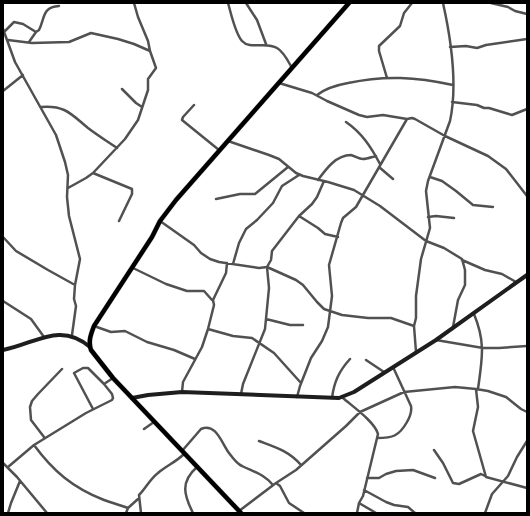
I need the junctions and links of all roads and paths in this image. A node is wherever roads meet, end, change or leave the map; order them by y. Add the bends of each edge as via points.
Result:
1 (134, 3) edge
2 (228, 3) edge
3 (246, 3) edge
4 (349, 3) edge
5 (412, 3) edge
6 (442, 3) edge
7 (491, 3) edge
8 (60, 6) dead end
9 (527, 14) edge
10 (4, 30) edge
11 (36, 32) junction
12 (527, 39) edge
13 (8, 40) junction
14 (29, 42) junction
15 (266, 44) junction
16 (450, 47) junction
17 (150, 51) junction
18 (292, 68) junction
19 (23, 75) junction
20 (387, 78) junction
21 (279, 83) junction
22 (453, 85) junction
23 (122, 89) dead end
24 (3, 91) edge
25 (317, 95) junction
26 (452, 102) junction
27 (194, 105) dead end
28 (41, 107) junction
29 (142, 107) junction
30 (527, 109) edge
31 (407, 119) junction
32 (346, 122) dead end
33 (445, 136) junction
34 (227, 141) junction
35 (117, 148) junction
36 (219, 150) junction
37 (376, 156) junction
38 (380, 166) junction
39 (288, 168) junction
40 (93, 173) junction
41 (300, 175) junction
42 (430, 177) junction
43 (393, 179) dead end
44 (318, 180) junction
45 (325, 181) junction
46 (68, 188) junction
47 (363, 195) junction
48 (527, 196) edge
49 (216, 199) dead end
50 (493, 207) dead end
51 (298, 216) junction
52 (428, 217) junction
53 (454, 218) dead end
54 (119, 221) dead end
55 (160, 221) junction
56 (338, 236) junction
57 (3, 237) edge
58 (426, 242) junction
59 (462, 259) junction
60 (227, 263) junction
61 (233, 264) junction
62 (267, 267) junction
63 (133, 268) junction
64 (527, 275) edge
65 (516, 282) junction
66 (75, 285) junction
67 (213, 300) junction
68 (3, 301) edge
69 (330, 310) junction
70 (473, 312) junction
71 (266, 320) junction
72 (303, 325) dead end
73 (94, 326) junction
74 (414, 326) junction
75 (453, 327) junction
76 (208, 329) junction
77 (72, 335) junction
78 (44, 338) junction
79 (436, 340) junction
80 (260, 342) junction
81 (527, 346) edge
82 (90, 347) junction
83 (483, 348) junction
84 (3, 350) edge
85 (416, 353) junction
86 (196, 358) junction
87 (350, 359) dead end
88 (366, 360) dead end
89 (393, 367) junction
90 (62, 369) dead end
91 (384, 373) junction
92 (113, 378) junction
93 (301, 383) junction
94 (104, 384) junction
95 (477, 389) junction
96 (182, 392) junction
97 (404, 392) junction
98 (241, 395) junction
99 (297, 397) junction
100 (132, 398) junction
101 (332, 398) junction
102 (343, 398) junction
103 (93, 409) junction
104 (360, 412) junction
105 (527, 412) edge
106 (154, 422) junction
107 (144, 429) dead end
108 (44, 437) junction
109 (377, 438) junction
110 (259, 440) dead end
111 (527, 441) edge
112 (34, 444) junction
113 (434, 450) dead end
114 (183, 452) junction
115 (3, 463) edge
116 (301, 466) junction
117 (197, 467) junction
118 (8, 468) junction
119 (486, 476) junction
120 (367, 478) junction
121 (435, 478) dead end
122 (20, 480) junction
123 (503, 482) junction
124 (275, 484) junction
125 (527, 488) edge
126 (364, 490) junction
127 (139, 498) junction
128 (359, 503) junction
129 (128, 508) junction
130 (240, 512) edge
131 (8, 513) edge
132 (47, 513) edge
133 (126, 513) edge
134 (141, 513) edge
135 (192, 513) edge
136 (304, 513) edge
137 (357, 513) edge
138 (376, 513) edge
139 (415, 513) edge
140 (485, 513) edge

1 - 17 street
2 - 15 street via 237,32 243,42 248,45
3 - 15 street via 257,20
4 - 18 main road
5 - 20 street via 404,13 400,26 379,46
6 - 16 street
7 - 9 street
8 - 11 street via 51,7 45,13 41,28
10 - 11 street via 14,22
10 - 13 street
11 - 14 street
12 - 16 street via 477,48
13 - 14 street
13 - 19 street via 12,56
14 - 17 street via 69,42 92,33 118,38
15 - 18 street via 279,50
16 - 22 street
17 - 29 street via 156,68 148,78 148,90
18 - 21 main road
19 - 24 street
19 - 28 street
20 - 22 street
20 - 25 street via 360,80 324,90
21 - 25 street
21 - 34 main road
22 - 26 street
23 - 29 street
25 - 31 street via 327,102 359,115
26 - 30 street via 477,105 512,115
26 - 33 street
27 - 36 street via 182,120
28 - 35 street via 51,106 68,111
28 - 46 street via 64,155
29 - 35 street via 138,120
31 - 33 street via 415,119
31 - 38 street
32 - 37 street via 362,135
33 - 42 street
33 - 48 street via 488,156 506,170
34 - 36 main road
34 - 39 street via 269,155
35 - 40 street
36 - 55 main road
37 - 38 street
37 - 44 street via 364,159 352,155 342,157 327,168
38 - 43 street
38 - 47 street
39 - 41 street
39 - 49 street via 255,194
40 - 46 street
40 - 54 street via 132,189
41 - 44 street
41 - 61 street via 282,186 273,203 246,229
42 - 50 street via 456,190 473,205
42 - 52 street via 426,191
44 - 45 street
45 - 47 street
45 - 51 street via 315,200
46 - 66 street via 69,216 80,259
47 - 56 street via 356,207 344,218
47 - 58 street
51 - 56 street via 325,234
51 - 62 street via 272,251
52 - 53 street
52 - 58 street via 430,228
55 - 60 street via 210,259
55 - 63 main road
56 - 69 street via 329,265
57 - 66 street via 16,251
58 - 59 street via 444,248
58 - 74 street via 421,259
59 - 65 street
59 - 75 street via 465,285 458,300
60 - 61 street
60 - 67 street via 226,273
61 - 62 street
62 - 69 street via 296,280 316,302 324,309
62 - 71 street via 269,288
63 - 67 street via 187,291 204,291
63 - 73 main road
64 - 65 street
65 - 70 street
66 - 77 street via 76,311
67 - 76 street
68 - 78 street via 31,320
69 - 74 street via 342,315 391,318
69 - 93 street via 328,327 313,353
70 - 75 street
70 - 83 street
71 - 72 street
71 - 80 street
73 - 82 main road via 90,336
73 - 86 street via 111,332 125,331 147,342
74 - 85 street
75 - 79 street
76 - 80 street
76 - 86 street
77 - 78 street via 58,334
77 - 82 street
78 - 84 street
79 - 83 street
79 - 85 street
80 - 93 street via 274,352
80 - 98 street
81 - 83 street
82 - 92 main road
83 - 95 street
85 - 89 street
86 - 96 street via 183,382
87 - 101 street via 338,374
88 - 91 street
89 - 91 street
89 - 97 street
90 - 108 street via 38,394 30,407 31,420
91 - 102 street
92 - 94 street
92 - 100 main road
93 - 99 street
94 - 103 street via 113,398
94 - 103 street via 88,368 74,373
95 - 97 street via 446,388
95 - 105 street via 506,397
95 - 119 street via 478,407 473,431
96 - 98 street
96 - 100 street via 148,394
97 - 104 street
97 - 109 street via 412,409 403,429 398,434
98 - 99 street
99 - 101 street
100 - 106 main road
101 - 102 street
102 - 104 street
103 - 108 street
104 - 109 street via 377,431
104 - 116 street
106 - 107 street
106 - 114 main road
108 - 112 street
109 - 120 street
110 - 116 street via 281,449 296,459
111 - 123 street
112 - 118 street
112 - 129 street via 64,479 103,500
113 - 119 street via 453,483 459,484 481,474
114 - 117 main road
114 - 124 street via 201,429 209,428 214,430 228,452 241,465 256,471
114 - 127 street via 153,477
115 - 118 street
116 - 124 street
117 - 130 main road
117 - 135 street via 192,471 185,489
118 - 122 street
119 - 123 street
120 - 121 street via 379,478 396,471 413,470
120 - 126 street
122 - 131 street
122 - 132 street
123 - 125 street
123 - 140 street via 492,494
124 - 130 street
124 - 136 street via 280,486 289,503
126 - 128 street
126 - 139 street via 394,505 408,506
127 - 129 street
127 - 134 street
128 - 137 street
128 - 138 street
129 - 133 street

